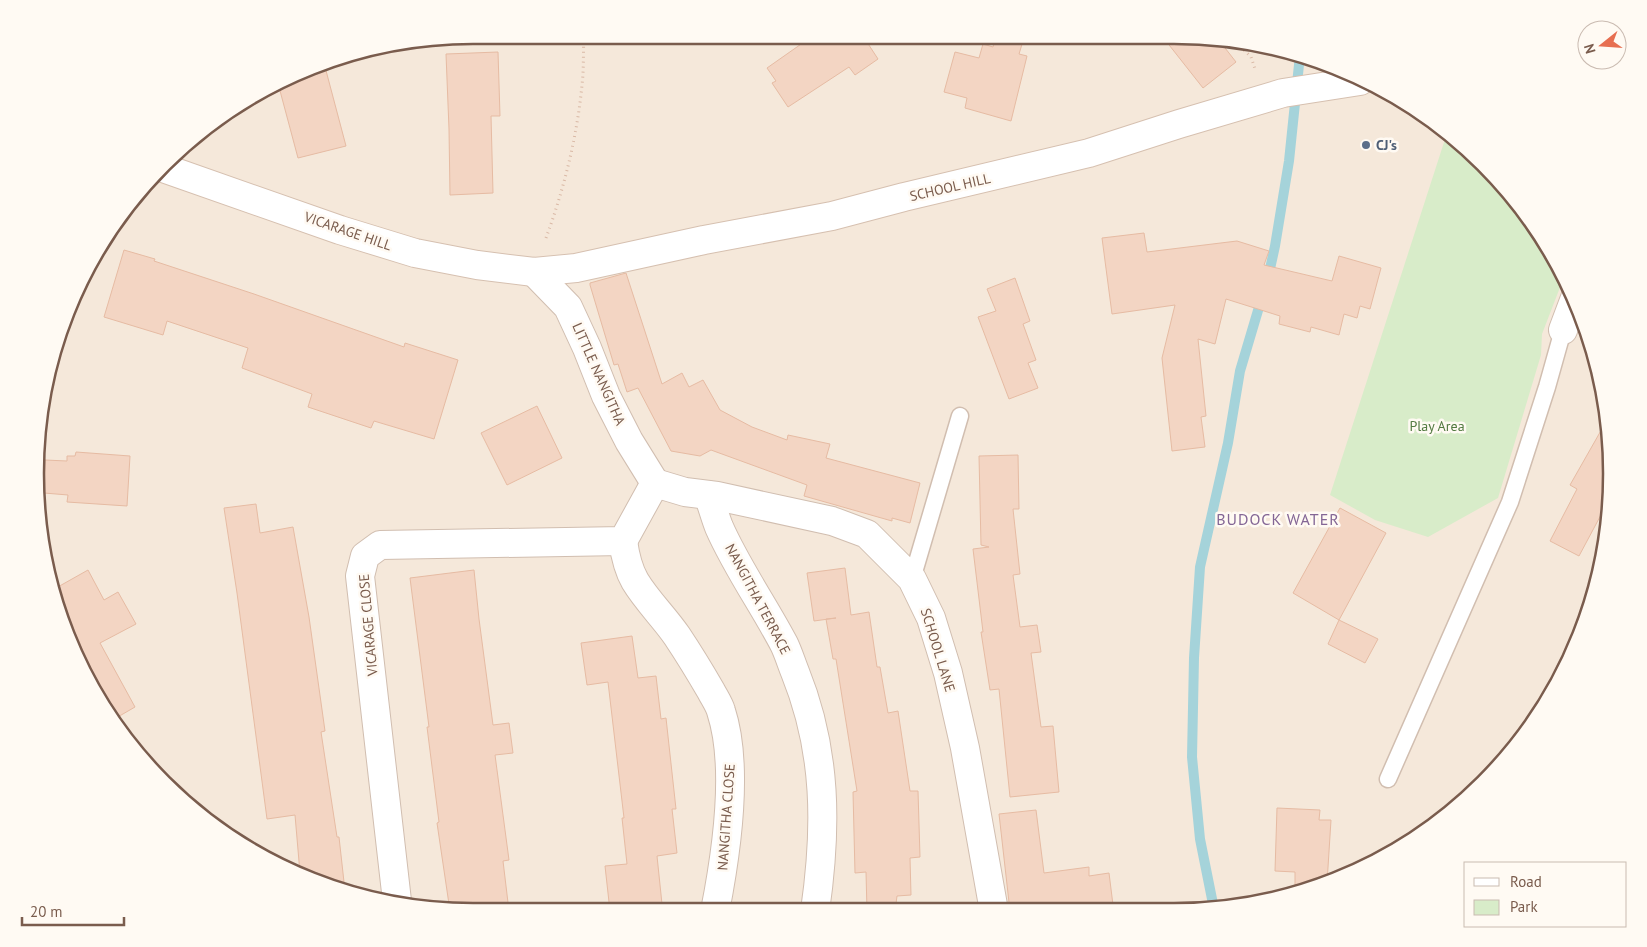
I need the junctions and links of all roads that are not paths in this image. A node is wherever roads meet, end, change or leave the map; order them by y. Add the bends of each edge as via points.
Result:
1 (1351, 82) edge
2 (170, 170) edge
3 (534, 272) junction
4 (1571, 309) edge
5 (1563, 330) joint
6 (960, 416) dead end
7 (655, 483) junction
8 (708, 495) junction
9 (623, 542) junction
10 (912, 579) junction
11 (1388, 779) dead end
12 (396, 896) edge
13 (721, 903) edge
14 (816, 903) edge
15 (993, 903) edge

1 - 3 street, SCHOOL HILL via 1296,90 1089,153 876,206 576,268
2 - 3 street, VICARAGE HILL via 340,230 416,253
3 - 7 street, LITTLE NANGITHA via 568,307 606,396
4 - 5 street
5 - 11 lane via 1510,502
6 - 10 lane
7 - 8 street, SCHOOL LANE
7 - 9 street
8 - 10 street, SCHOOL LANE via 832,521 867,534
8 - 14 street, NANGITHA TERRACE via 719,526 784,645 807,700 822,782 820,875
9 - 12 street, VICARAGE CLOSE via 380,545 365,556 360,576
9 - 13 street, NANGITHA CLOSE via 635,581 670,625 721,710 732,720 727,735 730,764
10 - 15 street, SCHOOL LANE via 931,618 948,673 973,786

